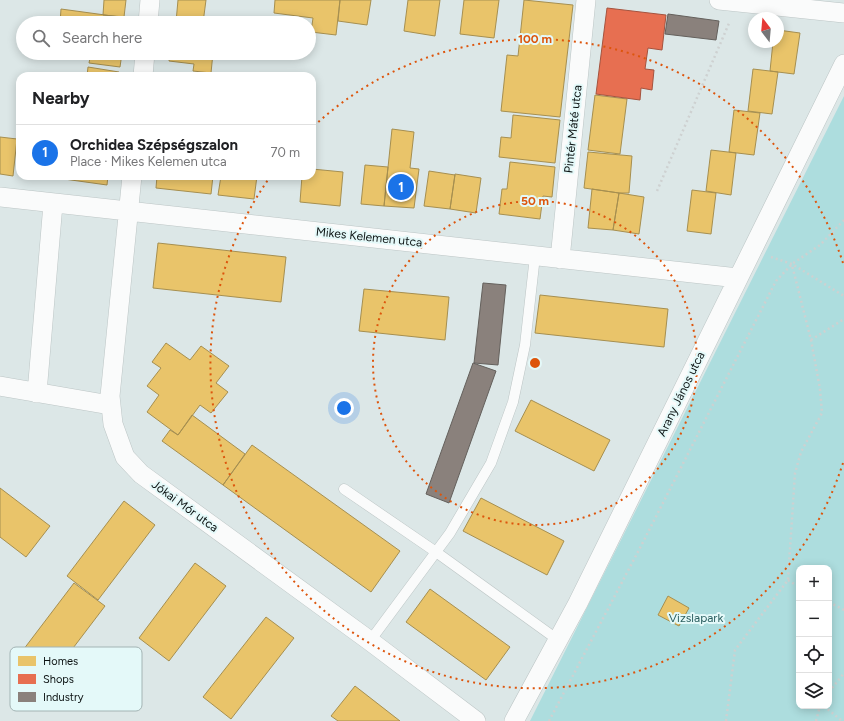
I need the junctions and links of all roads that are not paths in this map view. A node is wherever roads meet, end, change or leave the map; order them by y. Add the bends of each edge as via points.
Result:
1 (150, 0) edge
2 (586, 0) edge
3 (719, 0) edge
4 (844, 13) edge
5 (149, 16) edge
6 (144, 60) edge
7 (844, 64) edge
8 (143, 72) edge
9 (132, 180) edge
10 (0, 197) edge
11 (53, 204) junction
12 (129, 211) junction
13 (535, 256) junction
14 (560, 259) junction
15 (738, 278) junction
16 (0, 386) edge
17 (37, 393) junction
18 (110, 405) junction
19 (344, 490) dead end
20 (436, 552) junction
21 (558, 640) junction
22 (370, 641) junction
23 (476, 721) edge
24 (514, 721) edge

1 - 5 street
2 - 14 street, Pintér Máté utca
3 - 4 street
6 - 8 street
7 - 15 street, Arany János utca
9 - 12 street, Jókai Mór utca
10 - 11 street, Mikes Kelemen utca
11 - 12 street, Mikes Kelemen utca
11 - 17 street
12 - 13 street, Mikes Kelemen utca
12 - 18 street, Jókai Mór utca
13 - 14 street, Mikes Kelemen utca
13 - 20 lane via 525,345 513,402 491,463
14 - 15 street, Mikes Kelemen utca
15 - 21 street, Arany János utca
16 - 17 street
17 - 18 street
18 - 22 street, Jókai Mór utca via 113,424 125,457 141,474
19 - 20 lane
20 - 21 lane
20 - 22 lane
21 - 24 street, Arany János utca
22 - 23 street, Jókai Mór utca

